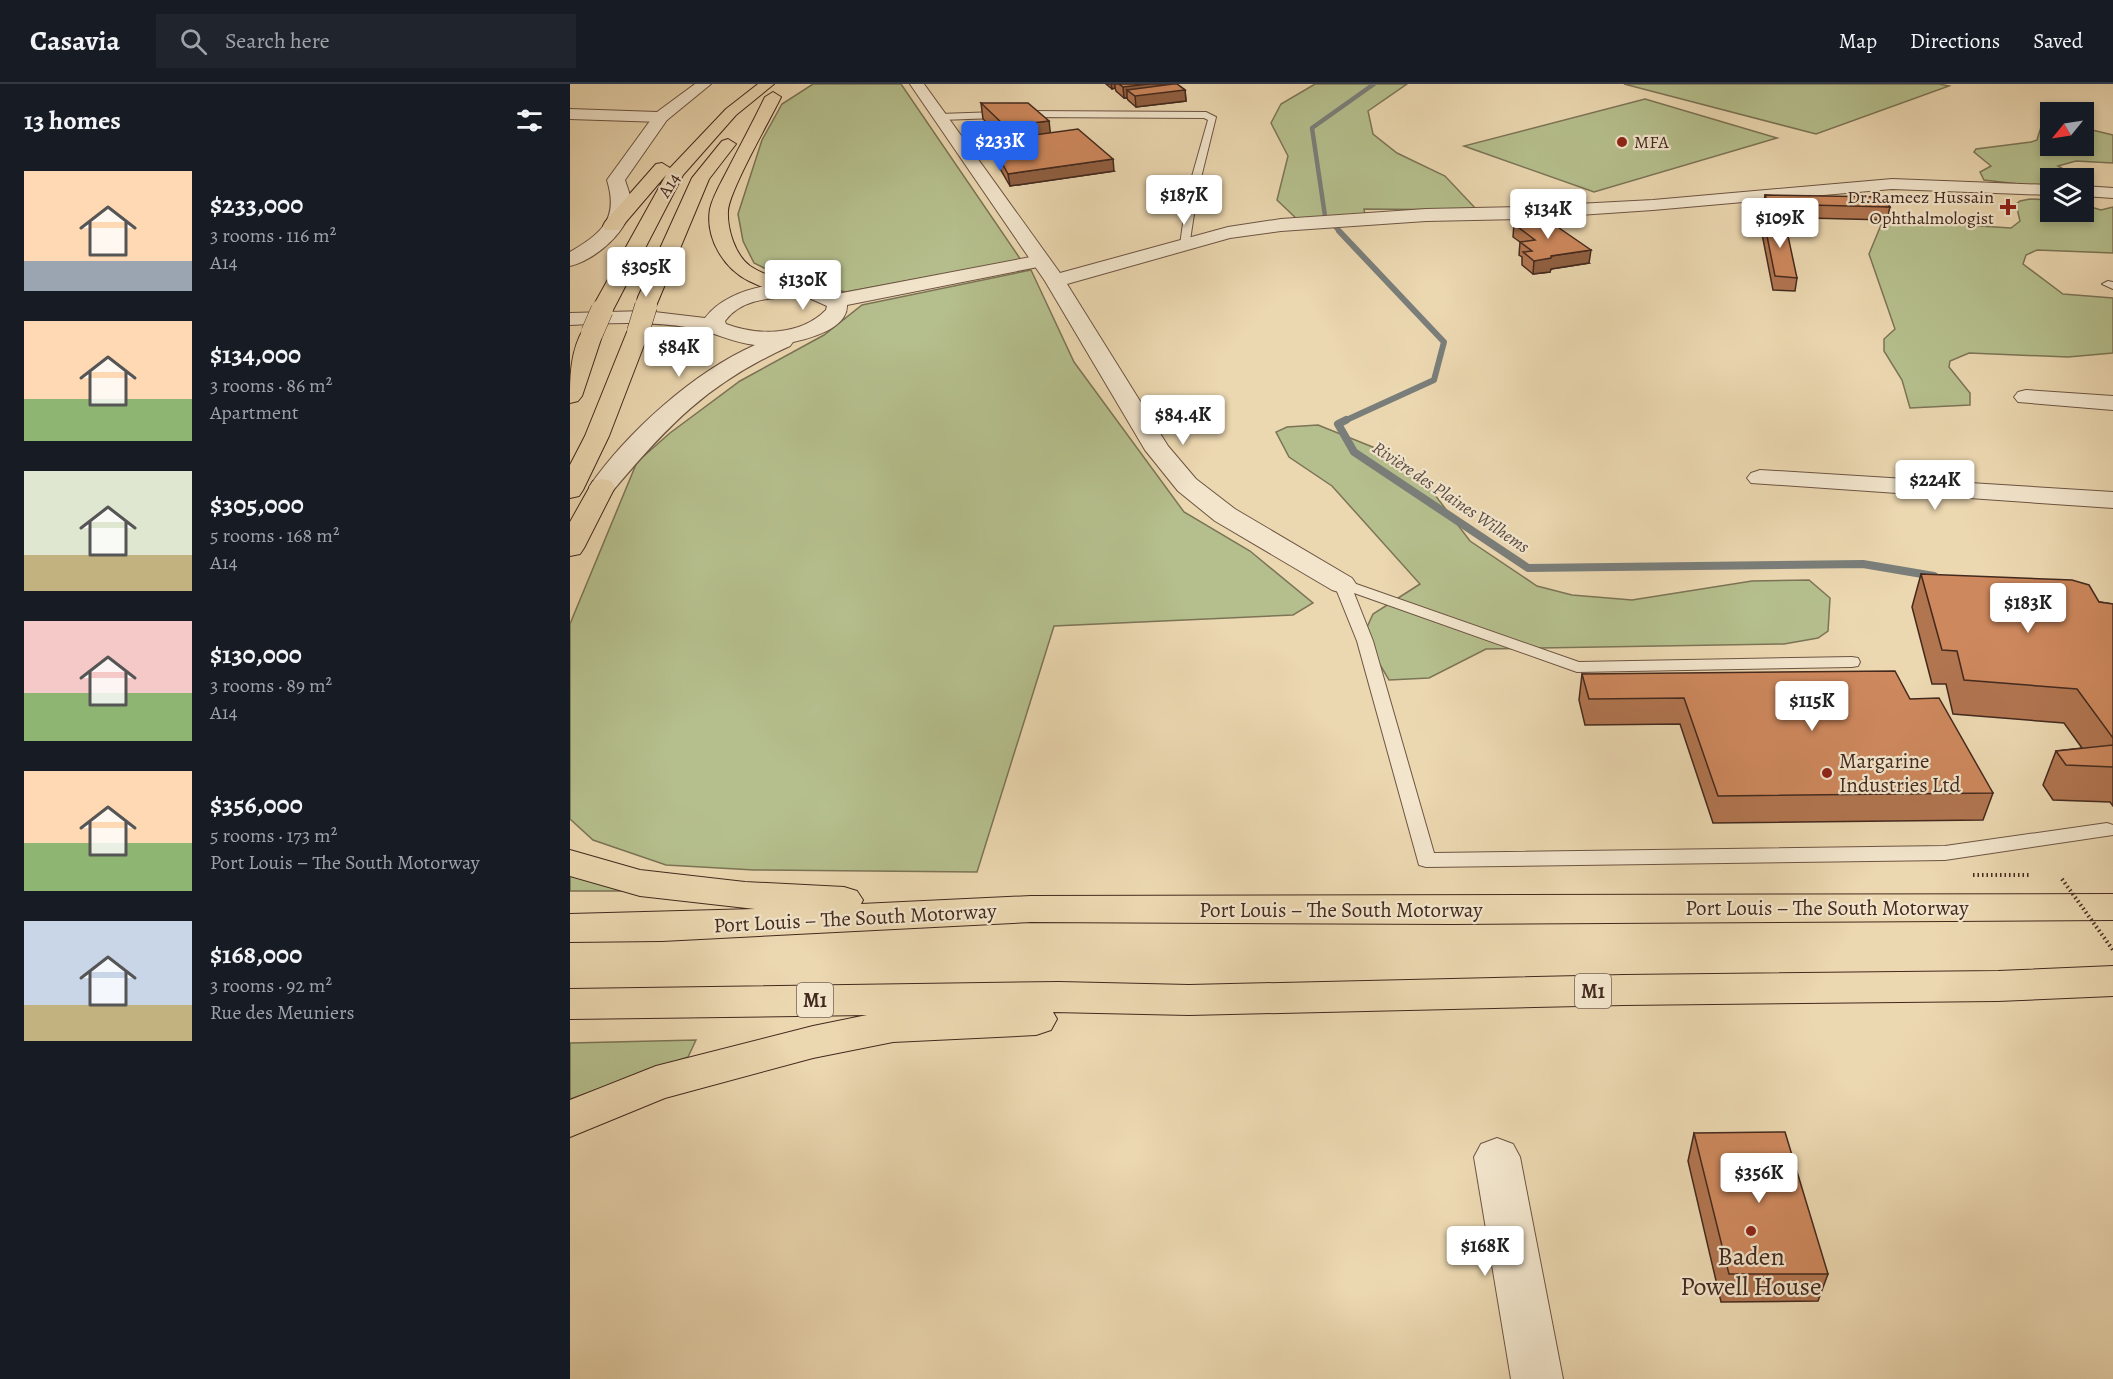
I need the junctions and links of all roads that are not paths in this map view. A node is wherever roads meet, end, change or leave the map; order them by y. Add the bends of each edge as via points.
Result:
1 (704, 84) edge
2 (917, 84) edge
3 (775, 89) edge
4 (731, 112) junction
5 (570, 113) edge
6 (1027, 114) junction
7 (662, 115) junction
8 (940, 117) junction
9 (1037, 123) edge
10 (2040, 190) edge
11 (2094, 192) edge
12 (2113, 193) edge
13 (612, 225) junction
14 (1185, 245) junction
15 (570, 260) edge
16 (1048, 271) junction
17 (804, 291) junction
18 (742, 299) junction
19 (834, 301) junction
20 (570, 312) edge
21 (570, 319) edge
22 (717, 328) junction
23 (803, 332) junction
24 (570, 396) edge
25 (2026, 397) dead end
26 (2113, 403) edge
27 (1760, 478) dead end
28 (602, 487) junction
29 (570, 490) edge
30 (2112, 502) edge
31 (570, 532) edge
32 (570, 548) edge
33 (1342, 584) junction
34 (1852, 662) dead end
35 (2107, 830) dead end
36 (570, 863) edge
37 (2113, 907) edge
38 (1031, 909) junction
39 (570, 928) edge
40 (2113, 981) edge
41 (1189, 1000) junction
42 (695, 1002) junction
43 (570, 1004) edge
44 (570, 1017) edge
45 (570, 1119) edge
46 (1497, 1157) dead end
47 (1537, 1379) edge

1 - 7 street
2 - 8 street
3 - 4 main road, A14
3 - 17 main road via 719,210 723,237 732,259 743,270 772,284
3 - 29 main road, A14, bridge via 746,119 701,178 648,297 639,332 597,436
4 - 13 main road via 693,135
4 - 24 main road, A14, bridge via 675,173 602,310
5 - 7 street
6 - 8 lane
6 - 9 lane
6 - 14 lane via 1192,114 1213,119 1192,194
7 - 13 street via 616,180 622,206
8 - 16 street
10 - 14 street via 1892,184 1642,206 1281,225
11 - 12 street
13 - 15 street via 595,244
14 - 16 street
16 - 19 street
16 - 33 street via 1158,450 1187,485 1225,515
17 - 18 street
17 - 19 street
18 - 20 street via 669,312
18 - 22 street via 717,313
19 - 23 street via 837,310 831,318
21 - 22 street via 670,319
22 - 23 street via 728,334 763,338
23 - 28 street via 738,362 675,407
25 - 26 street via 2072,409
27 - 30 street
28 - 31 main road
28 - 32 main road
33 - 34 lane via 1577,667
33 - 35 lane via 1365,641 1426,860 1945,853
36 - 38 main road via 640,883 745,895
37 - 38 main road, Port Louis – The South Motorway
38 - 39 main road, Port Louis – The South Motorway
40 - 41 main road, M1 via 1998,987 1624,990
41 - 42 main road, M1 via 1059,997
41 - 45 main road via 1091,1017 893,1026 813,1042 656,1083
42 - 43 main road, M1
42 - 44 main road
46 - 47 street

